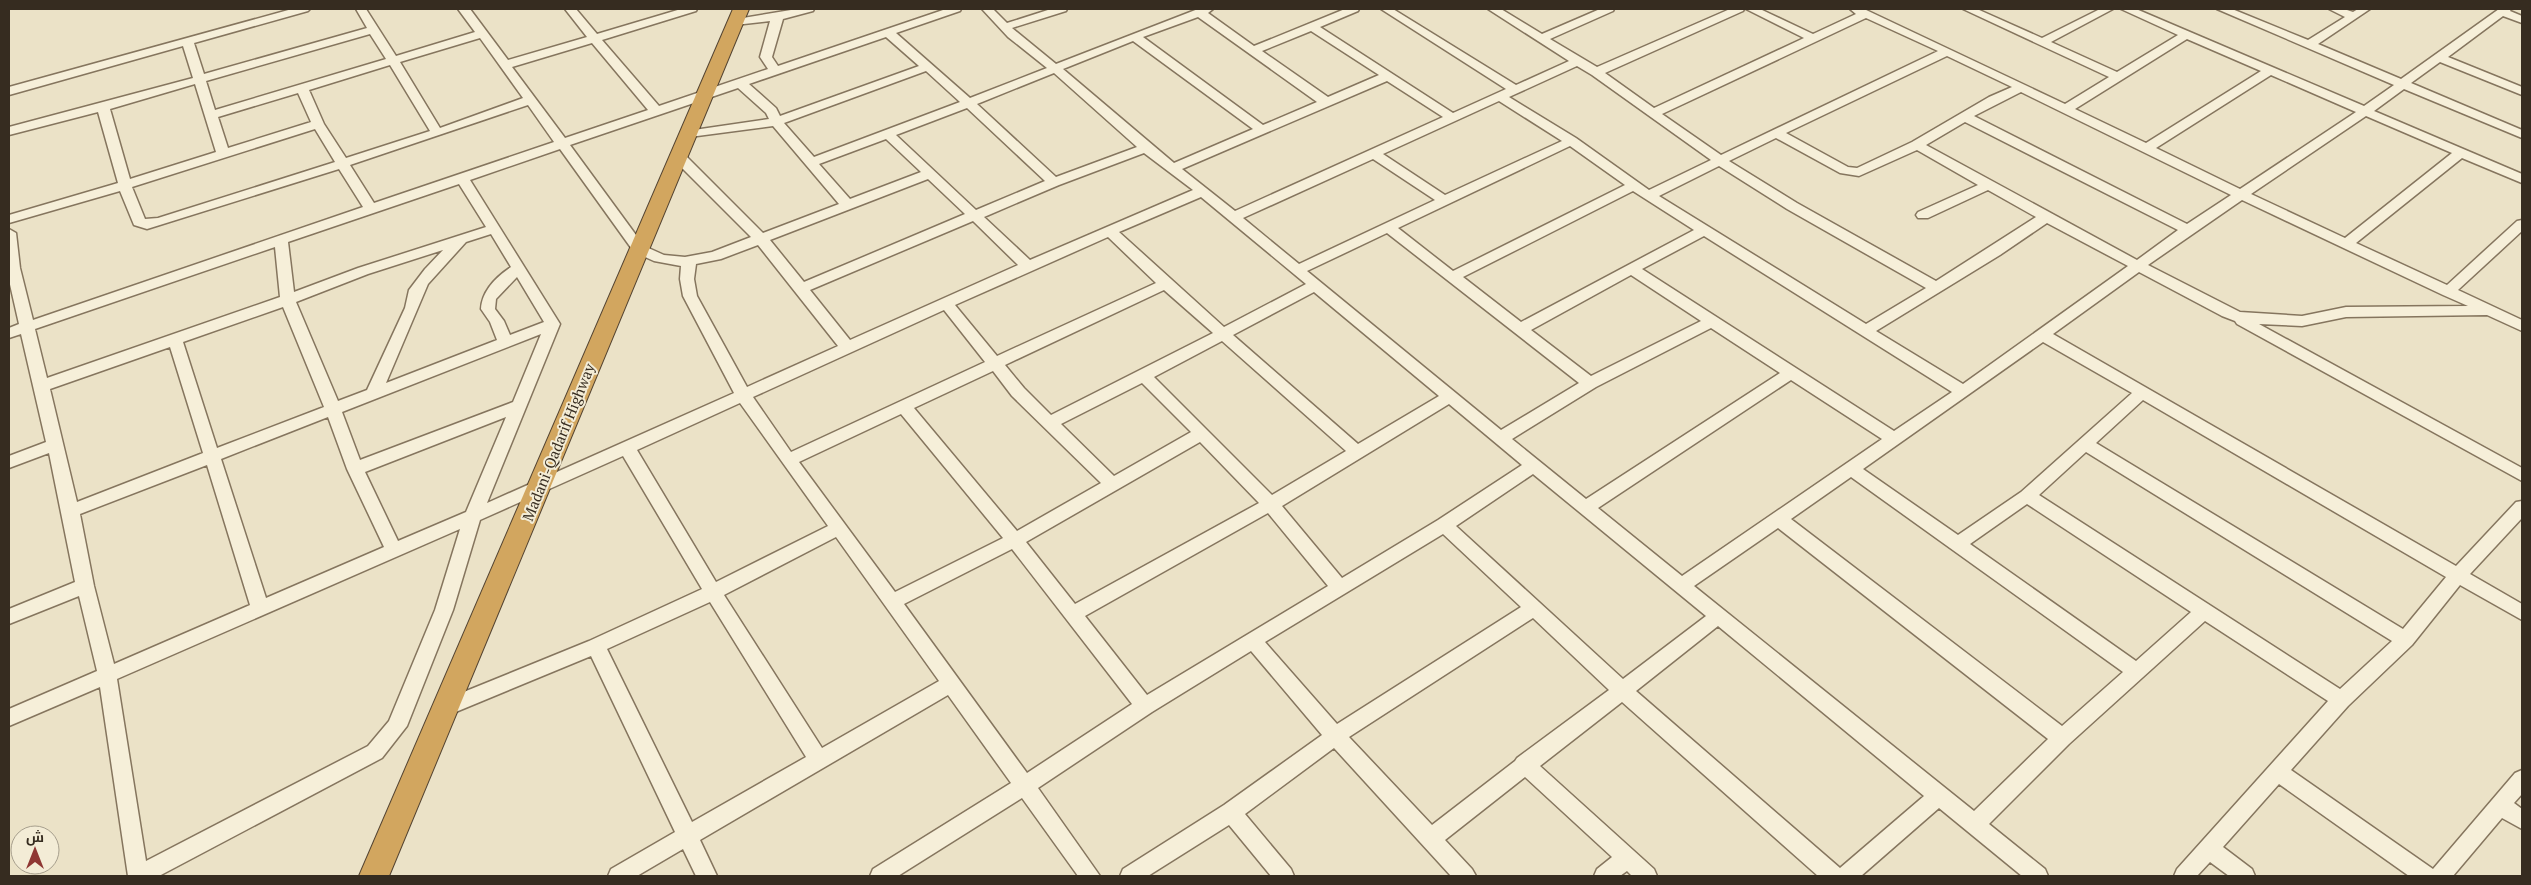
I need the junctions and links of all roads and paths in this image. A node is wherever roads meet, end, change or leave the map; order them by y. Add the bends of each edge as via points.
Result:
1 (304, 9) edge
2 (361, 9) edge
3 (464, 9) edge
4 (570, 9) edge
5 (692, 9) edge
6 (809, 9) edge
7 (956, 9) edge
8 (987, 9) edge
9 (1062, 9) edge
10 (1354, 9) edge
11 (1386, 9) edge
12 (1493, 9) edge
13 (1739, 9) edge
14 (1750, 9) edge
15 (2108, 9) edge
16 (2127, 9) edge
17 (2223, 9) edge
18 (2334, 9) edge
19 (2365, 9) edge
20 (1203, 10) edge
21 (1601, 10) edge
22 (1973, 10) edge
23 (2504, 10) edge
24 (674, 11) edge
25 (1860, 11) edge
26 (738, 16) edge
27 (2353, 16) junction
28 (778, 17) junction
29 (2522, 20) edge
30 (1311, 26) junction
31 (1004, 27) junction
32 (374, 29) junction
33 (888, 32) junction
34 (482, 34) junction
35 (2186, 35) junction
36 (1134, 36) junction
37 (1542, 38) junction
38 (595, 39) junction
39 (1814, 39) junction
40 (187, 41) junction
41 (2043, 42) junction
42 (2310, 44) junction
43 (1254, 50) junction
44 (1947, 50) junction
45 (2438, 57) junction
46 (394, 60) junction
47 (1578, 61) junction
48 (505, 65) junction
49 (927, 67) junction
50 (1056, 69) junction
51 (775, 71) junction
52 (2270, 71) junction
53 (1596, 72) junction
54 (1388, 76) junction
55 (2118, 77) junction
56 (198, 78) junction
57 (740, 83) junction
58 (2403, 84) junction
59 (2022, 87) junction
60 (302, 88) junction
61 (1514, 89) junction
62 (2522, 91) edge
63 (9, 92) edge
64 (706, 93) junction
65 (1499, 96) junction
66 (530, 100) junction
67 (1326, 102) junction
68 (967, 103) junction
69 (103, 107) junction
70 (2067, 108) junction
71 (656, 111) junction
72 (2364, 112) junction
73 (1654, 113) junction
74 (212, 115) junction
75 (1451, 117) junction
76 (1966, 118) junction
77 (776, 122) junction
78 (318, 124) junction
79 (9, 131) edge
80 (1263, 131) junction
81 (437, 133) junction
82 (888, 134) junction
83 (1778, 134) junction
84 (2522, 134) edge
85 (1571, 141) junction
86 (564, 143) junction
87 (1917, 145) junction
88 (683, 146) junction
89 (1146, 148) junction
90 (2148, 148) junction
91 (1373, 153) junction
92 (2460, 153) junction
93 (223, 154) junction
94 (1720, 161) junction
95 (343, 163) junction
96 (810, 163) junction
97 (1173, 168) junction
98 (931, 173) junction
99 (462, 178) junction
100 (2522, 179) edge
101 (1054, 182) junction
102 (125, 185) junction
103 (1988, 185) junction
104 (1634, 186) junction
105 (1202, 191) junction
106 (2240, 194) junction
107 (1649, 195) junction
108 (1444, 200) junction
109 (848, 205) junction
110 (370, 209) junction
111 (1923, 215) dead end
112 (977, 216) junction
113 (1233, 217) junction
114 (2046, 217) junction
115 (9, 219) edge
116 (2522, 224) edge
117 (1389, 228) junction
118 (493, 229) junction
119 (1704, 230) junction
120 (2188, 230) junction
121 (1110, 231) junction
122 (9, 234) edge
123 (462, 239) junction
124 (281, 240) junction
125 (762, 240) junction
126 (2346, 244) junction
127 (639, 249) junction
128 (689, 262) junction
129 (1028, 266) junction
130 (2137, 266) junction
131 (11, 269) edge
132 (518, 269) junction
133 (1631, 269) junction
134 (1297, 270) junction
135 (1454, 276) junction
136 (1166, 284) junction
137 (1316, 285) junction
138 (1935, 287) junction
139 (803, 288) junction
140 (2448, 292) junction
141 (288, 300) junction
142 (946, 303) junction
143 (2490, 311) junction
144 (2227, 313) junction
145 (1711, 322) junction
146 (553, 324) junction
147 (28, 326) junction
148 (2522, 326) edge
149 (1520, 329) junction
150 (1867, 330) junction
151 (9, 333) edge
152 (1222, 333) junction
153 (2043, 336) junction
154 (175, 340) junction
155 (505, 341) junction
156 (849, 349) junction
157 (996, 364) junction
158 (1790, 373) junction
159 (1144, 376) junction
160 (1590, 384) junction
161 (42, 386) junction
162 (374, 392) junction
163 (1963, 392) junction
164 (2143, 392) junction
165 (744, 396) junction
166 (1451, 396) junction
167 (521, 405) junction
168 (903, 406) junction
169 (333, 408) junction
170 (1051, 422) junction
171 (1200, 434) junction
172 (1500, 438) junction
173 (1894, 440) junction
174 (2084, 443) junction
175 (54, 445) junction
176 (627, 448) junction
177 (1357, 452) junction
178 (212, 454) junction
179 (788, 460) junction
180 (9, 462) edge
181 (1534, 465) junction
182 (355, 468) junction
183 (1852, 469) junction
184 (2522, 475) edge
185 (1113, 485) junction
186 (540, 487) junction
187 (2027, 496) junction
188 (1271, 504) junction
189 (1587, 507) junction
190 (71, 511) junction
191 (2520, 512) edge
192 (473, 516) junction
193 (1780, 519) junction
194 (1444, 525) junction
195 (839, 528) junction
196 (1015, 540) junction
197 (1956, 545) junction
198 (394, 550) junction
199 (2457, 576) junction
200 (1682, 585) junction
201 (85, 586) junction
202 (1340, 588) junction
203 (713, 592) junction
204 (892, 602) junction
205 (260, 607) junction
206 (1533, 609) junction
207 (2203, 612) junction
208 (1072, 614) junction
209 (2522, 614) edge
210 (1720, 615) junction
211 (9, 617) edge
212 (2405, 640) junction
213 (1253, 641) junction
214 (596, 646) junction
215 (2136, 671) junction
216 (107, 674) junction
217 (952, 683) junction
218 (1621, 690) junction
219 (2341, 700) junction
220 (1145, 706) junction
221 (446, 708) junction
222 (9, 718) edge
223 (1334, 736) junction
224 (2062, 738) junction
225 (819, 760) junction
226 (1524, 764) junction
227 (2278, 772) junction
228 (2522, 779) edge
229 (1024, 786) junction
230 (1940, 795) junction
231 (2501, 806) junction
232 (1231, 812) junction
233 (2522, 820) edge
234 (1975, 824) junction
235 (687, 836) junction
236 (1430, 839) junction
237 (2210, 849) junction
238 (1627, 858) junction
239 (887, 874) edge
240 (138, 876) edge
241 (374, 876) edge
242 (618, 876) edge
243 (706, 876) edge
244 (1090, 876) edge
245 (1130, 876) edge
246 (1284, 876) edge
247 (1465, 876) edge
248 (1604, 876) edge
249 (1647, 876) edge
250 (1833, 876) edge
251 (1846, 876) edge
252 (2038, 876) edge
253 (2184, 876) edge
254 (2245, 876) edge
255 (2426, 876) edge
256 (2440, 876) edge

1 - 40 street
2 - 32 street
3 - 34 street
4 - 38 street
5 - 24 street
6 - 28 street
7 - 33 street
8 - 31 street
9 - 31 street
10 - 30 street
11 - 61 street
12 - 37 street
13 - 53 street
14 - 39 street
15 - 41 street
16 - 35 street
17 - 42 street
18 - 27 street
19 - 27 street
20 - 36 street
20 - 43 street
21 - 37 street
22 - 41 street
23 - 29 street
23 - 45 street
24 - 38 street
25 - 39 street
25 - 44 street
26 - 28 street
26 - 64 highway, Madani-Qadarif Highway
27 - 42 street
28 - 51 street via 766,57
30 - 43 street
30 - 54 street
31 - 50 street
32 - 46 street
32 - 56 street
33 - 49 street
33 - 51 street
34 - 46 street
34 - 48 street
35 - 52 street
35 - 55 street
36 - 50 street
36 - 80 street
37 - 47 street
38 - 48 street
38 - 71 street
39 - 73 street
40 - 56 street
40 - 63 street
41 - 55 street
42 - 58 street
43 - 67 street
44 - 59 street
44 - 83 street
45 - 58 street
45 - 62 street
46 - 60 street
46 - 81 street
47 - 53 street
47 - 61 street
48 - 66 street
49 - 68 street
49 - 77 street
50 - 68 street
50 - 89 street
51 - 57 street
52 - 72 street
52 - 90 street
53 - 73 street
54 - 67 street
54 - 75 street
55 - 70 street
56 - 69 street
56 - 74 street
57 - 64 street
57 - 77 street via 772,110
58 - 72 street
58 - 84 street
59 - 70 street
59 - 76 street via 1993,100
60 - 74 street
60 - 78 street
61 - 65 street
64 - 71 street
64 - 88 highway, Madani-Qadarif Highway
65 - 75 street
65 - 85 street
66 - 81 street
66 - 86 street
67 - 80 street
68 - 82 street
68 - 101 street
69 - 79 street
69 - 102 street
70 - 90 street
71 - 86 street
72 - 92 street
72 - 106 street
73 - 94 street
74 - 93 street
75 - 91 street
76 - 87 street
76 - 120 street
77 - 88 street
77 - 96 street
78 - 93 street
78 - 95 street
80 - 97 street
81 - 95 street
82 - 96 street
82 - 98 street
83 - 87 street via 1852,172
83 - 94 street
85 - 104 street
85 - 108 street
86 - 99 street
86 - 127 street
87 - 103 street
88 - 125 street
88 - 127 highway, Madani-Qadarif Highway
89 - 97 street
89 - 101 street
90 - 106 street
91 - 108 street
91 - 113 street
92 - 100 street
92 - 126 street
93 - 102 street
94 - 107 street
94 - 138 street
95 - 102 street via 146,225 139,222
95 - 110 street
96 - 109 street
97 - 105 street
98 - 109 street
98 - 112 street
99 - 110 street
99 - 118 street
101 - 112 street
102 - 115 street
103 - 111 street
103 - 114 street
104 - 107 street
104 - 135 street
105 - 113 street
105 - 121 street
106 - 120 street
106 - 126 street
107 - 119 street
108 - 117 street
109 - 125 street
110 - 124 street
112 - 129 street
112 - 139 street
113 - 134 street
114 - 130 street
114 - 138 street
116 - 140 street
117 - 134 street
117 - 135 street
118 - 123 street
118 - 132 street
119 - 133 street
119 - 150 street
120 - 130 street
121 - 129 street
121 - 136 street
122 - 131 street
123 - 141 street via 363,271
123 - 162 street via 415,294 412,308
124 - 141 street
124 - 147 street
125 - 128 street
125 - 139 street
126 - 140 street
127 - 128 street via 657,259
127 - 186 highway, Madani-Qadarif Highway
128 - 165 street via 690,296
129 - 142 street
130 - 144 street
130 - 153 street
131 - 147 street
132 - 146 street
132 - 155 street via 505,278 488,298 488,309
133 - 145 street
133 - 149 street
134 - 137 street
135 - 149 street
136 - 152 street
136 - 157 street
137 - 152 street
137 - 166 street
138 - 150 street
139 - 156 street
140 - 143 street
141 - 154 street
141 - 169 street
142 - 156 street
142 - 157 street
143 - 144 street via 2346,312 2302,321 2239,317
143 - 148 street
144 - 184 street
145 - 158 street
145 - 160 street
146 - 155 street
146 - 167 street
147 - 151 street
147 - 161 street
149 - 160 street
150 - 163 street
152 - 159 street
152 - 177 street
153 - 163 street
153 - 164 street
154 - 161 street
154 - 178 street
155 - 162 street
156 - 165 street
157 - 168 street
157 - 170 street via 1018,392
158 - 173 street
158 - 189 street
159 - 170 street
159 - 171 street
160 - 172 street
161 - 175 street
162 - 169 street
163 - 173 street
164 - 174 street
164 - 199 street
165 - 176 street
165 - 179 street
166 - 172 street
166 - 177 street
167 - 182 street
167 - 192 street
168 - 179 street
168 - 196 street
169 - 178 street
169 - 182 street
170 - 185 street
171 - 185 street
171 - 188 street
172 - 181 street
173 - 183 street
174 - 187 street
174 - 212 street
175 - 180 street
175 - 190 street
176 - 186 street
176 - 203 street
177 - 188 street
178 - 190 street
178 - 205 street
179 - 195 street
181 - 189 street
181 - 194 street
182 - 198 street
183 - 193 street
183 - 197 street
185 - 196 street
186 - 192 street
186 - 221 highway, Madani-Qadarif Highway
187 - 197 street
187 - 207 street
188 - 202 street via 1310,546
188 - 208 street
189 - 200 street
190 - 201 street
191 - 199 street
192 - 198 street
192 - 240 street via 444,610 400,717 375,752
193 - 200 street
193 - 224 street
194 - 202 street
194 - 206 street
195 - 203 street
195 - 204 street
196 - 204 street
196 - 208 street
197 - 215 street
198 - 205 street
199 - 209 street
199 - 212 street
200 - 210 street
201 - 211 street
201 - 216 street
202 - 213 street
203 - 214 street
203 - 225 street
204 - 217 street
205 - 216 street
206 - 218 street
206 - 223 street
207 - 215 street
207 - 219 street
208 - 220 street
210 - 218 street
210 - 230 street
212 - 219 street
213 - 220 street
213 - 223 street
214 - 221 street
214 - 235 street
215 - 224 street
216 - 222 street
216 - 240 street
217 - 225 street
217 - 229 street
218 - 226 street
218 - 250 street
219 - 227 street
220 - 229 street
221 - 241 highway, Madani-Qadarif Highway
223 - 232 street
223 - 236 street
224 - 234 street
225 - 235 street
226 - 236 street
226 - 238 street
227 - 237 street
227 - 255 street
228 - 231 street
229 - 239 street
229 - 244 street
230 - 234 street
230 - 251 street
231 - 233 street
231 - 256 street
232 - 245 street
232 - 246 street
234 - 252 street
235 - 242 street
235 - 243 street
236 - 247 street
237 - 253 street
237 - 254 street
238 - 248 street
238 - 249 street

